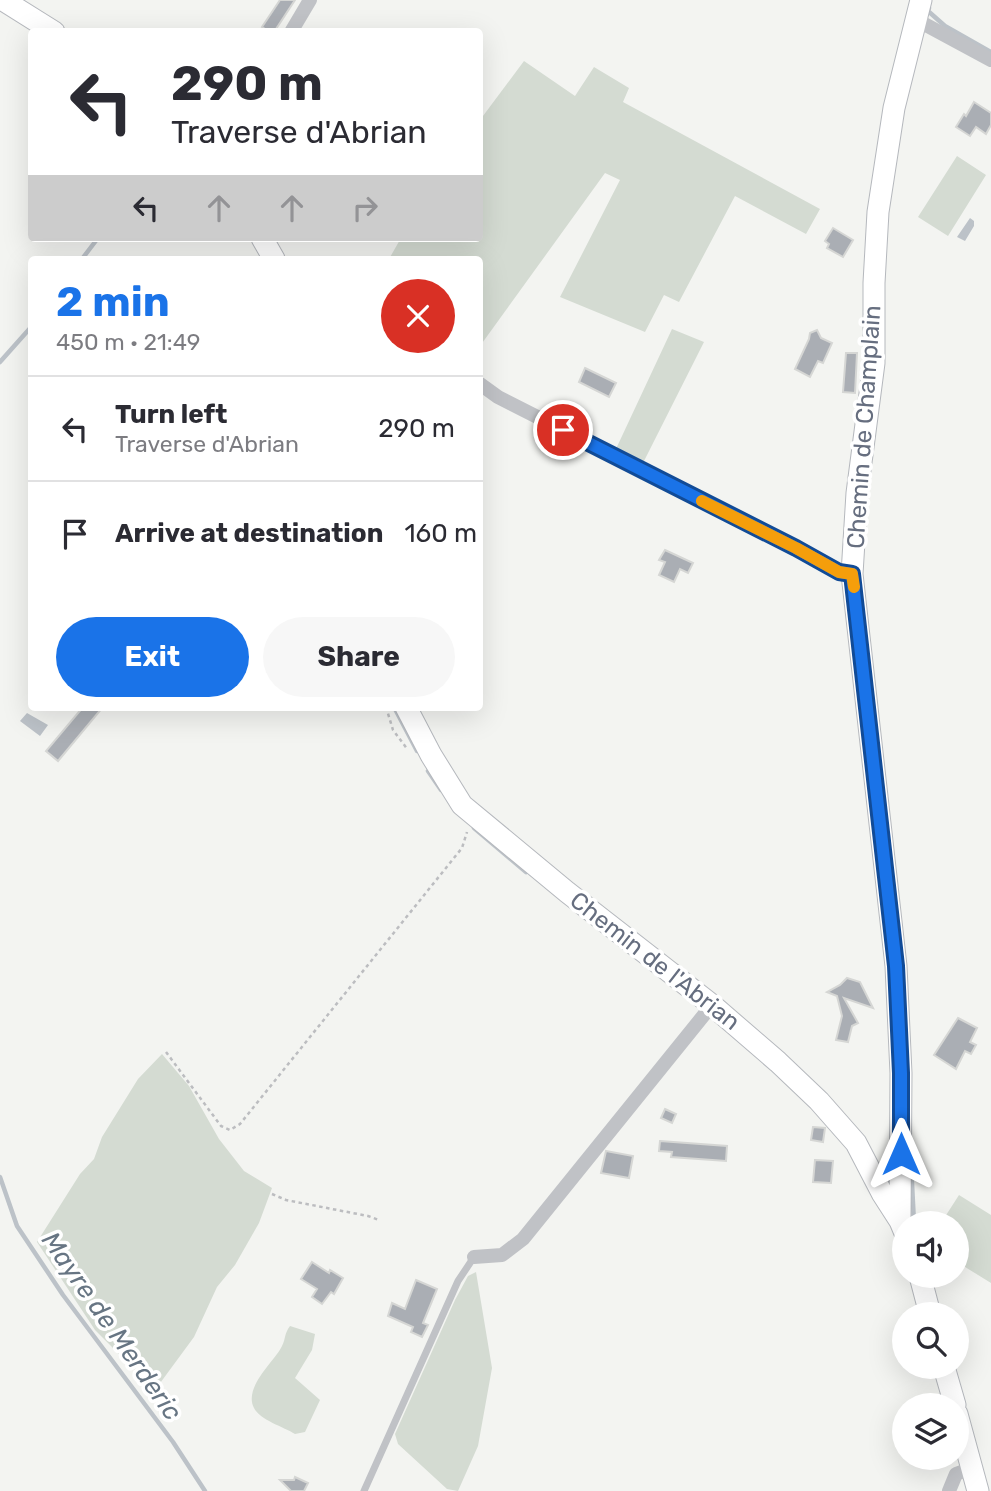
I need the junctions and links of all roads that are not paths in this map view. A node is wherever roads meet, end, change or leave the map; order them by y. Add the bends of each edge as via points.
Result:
1 (3, 0) edge
2 (310, 0) edge
3 (918, 9) edge
4 (48, 28) edge
5 (292, 28) edge
6 (991, 60) edge
7 (483, 386) edge
8 (852, 574) junction
9 (408, 711) edge
10 (712, 1005) junction
11 (892, 1211) edge
12 (902, 1211) edge
13 (474, 1257) joint
14 (969, 1457) edge
15 (972, 1468) junction
16 (364, 1491) edge
17 (949, 1491) edge
18 (978, 1491) edge

1 - 4 street
2 - 5 street
3 - 6 street
3 - 8 street, Chemin de Champlain via 894,108 878,212 874,363
7 - 8 street via 839,572
8 - 12 street, Chemin de Champlain via 896,966
9 - 10 street, Chemin de l'Abrian via 462,805
10 - 11 street, Chemin de l'Abrian via 819,1101 856,1143
10 - 13 street via 523,1239 502,1255
13 - 16 lane via 458,1281
14 - 15 street
15 - 17 street via 956,1474
15 - 18 street

